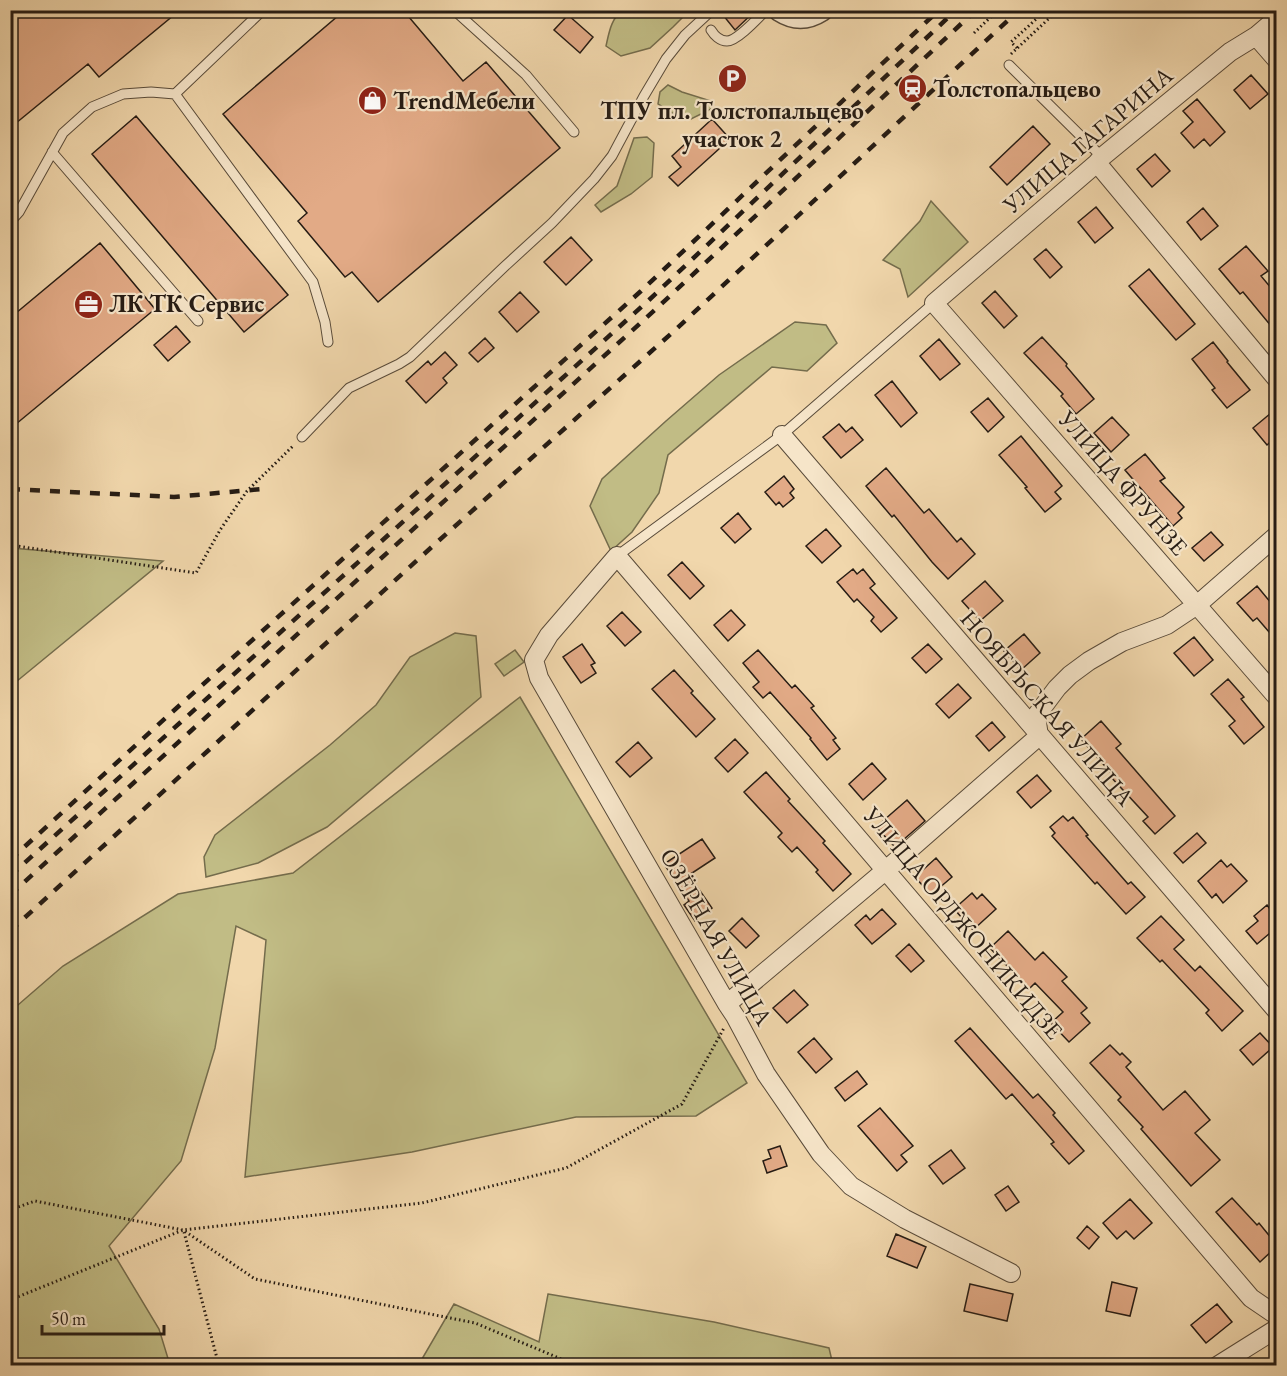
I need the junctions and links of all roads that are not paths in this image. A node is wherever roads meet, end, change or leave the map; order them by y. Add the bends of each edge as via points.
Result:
1 (263, 10) edge
2 (454, 10) edge
3 (712, 10) edge
4 (766, 10) edge
5 (780, 10) edge
6 (821, 10) edge
7 (1276, 19) edge
8 (711, 30) dead end
9 (1256, 36) junction
10 (1276, 59) edge
11 (1010, 60) road end
12 (175, 94) junction
13 (574, 132) dead end
14 (52, 152) junction
15 (1100, 160) junction
16 (10, 222) edge
17 (934, 303) junction
18 (198, 321) dead end
19 (328, 342) dead end
20 (1276, 378) edge
21 (782, 435) junction
22 (303, 437) road end
23 (1276, 536) edge
24 (617, 556) junction
25 (1197, 604) junction
26 (1276, 696) edge
27 (1039, 736) junction
28 (886, 870) junction
29 (731, 1010) junction
30 (1276, 1010) edge
31 (1011, 1273) dead end
32 (1276, 1315) edge
33 (1276, 1329) edge
34 (1217, 1365) edge

1 - 12 lane
2 - 13 lane via 526,75
3 - 22 lane via 666,59 612,156 552,223 410,357 349,388
4 - 8 lane via 729,41 718,38
5 - 6 street via 795,17 812,16
7 - 9 street, УЛИЦА ГАГАРИНА
9 - 10 street
9 - 15 street, УЛИЦА ГАГАРИНА via 1230,52
11 - 15 lane
12 - 14 lane via 123,94 92,107 63,133
12 - 19 lane via 313,282
14 - 16 lane
14 - 18 lane
15 - 17 street, УЛИЦА ГАГАРИНА
15 - 20 street
17 - 21 lane
17 - 25 street, УЛИЦА ФРУНЗЕ
21 - 24 lane
21 - 27 street, НОЯБРЬСКАЯ УЛИЦА
23 - 25 street
24 - 28 street, УЛИЦА ОРДЖОНИКИДЗЕ
24 - 29 street, ОЗЁРНАЯ УЛИЦА via 549,635 534,660 539,678
25 - 26 street, УЛИЦА ФРУНЗЕ
25 - 27 street via 1167,625 1122,642 1070,675 1036,716
27 - 28 street
27 - 30 street, НОЯБРЬСКАЯ УЛИЦА
28 - 29 street
28 - 32 street, УЛИЦА ОРДЖОНИКИДЗЕ via 1251,1298
29 - 31 street, ОЗЁРНАЯ УЛИЦА via 766,1074 822,1154 851,1186 905,1219
33 - 34 street

